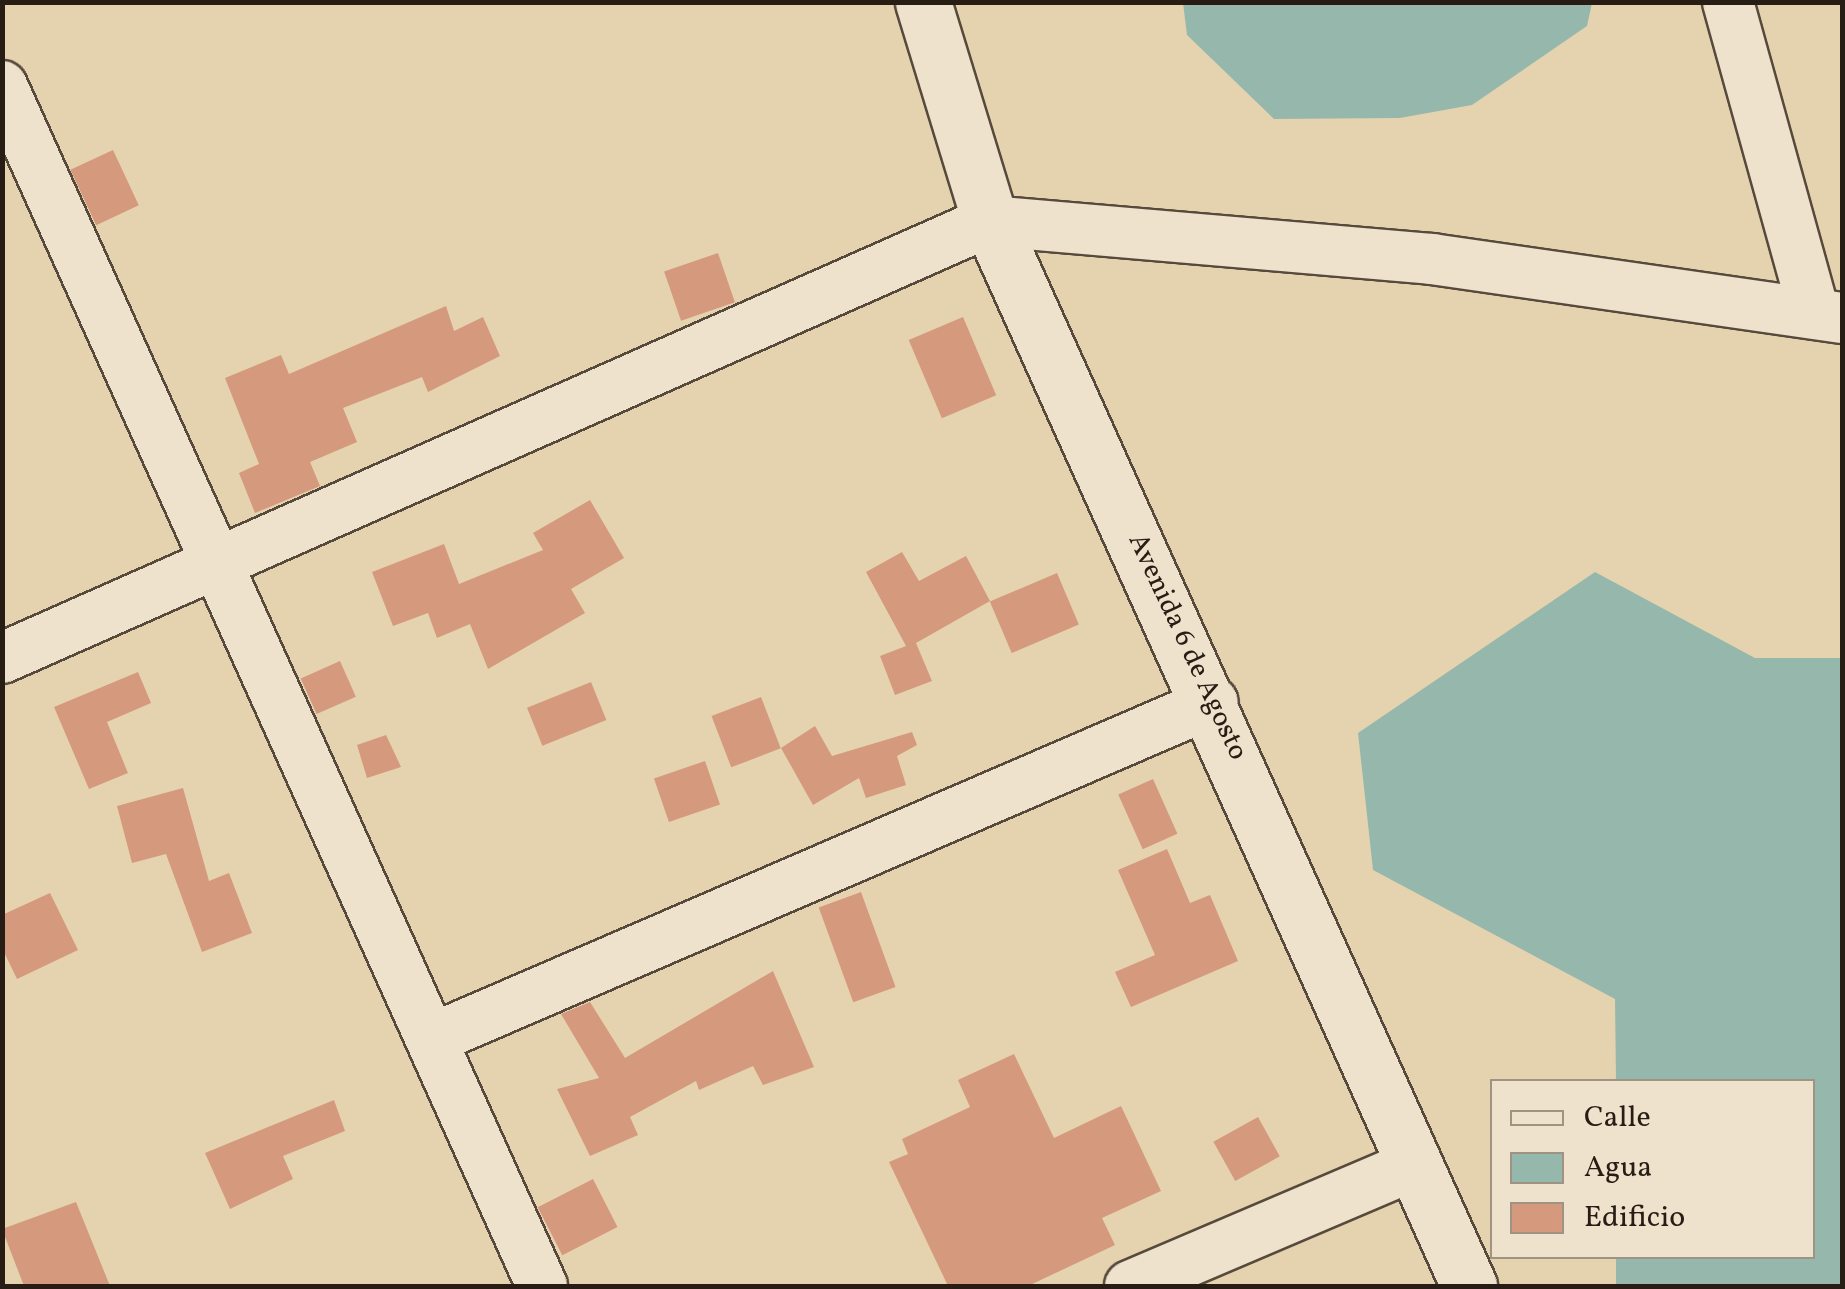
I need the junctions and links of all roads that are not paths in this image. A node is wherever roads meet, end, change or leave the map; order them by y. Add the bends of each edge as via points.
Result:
1 (923, 2) edge
2 (1728, 2) edge
3 (2, 86) edge
4 (990, 221) junction
5 (1828, 316) edge
6 (217, 564) junction
7 (2, 658) edge
8 (1213, 702) junction
9 (434, 1038) junction
10 (1416, 1164) junction
11 (542, 1286) edge
12 (1130, 1286) edge
13 (1469, 1286) edge

1 - 4 street, Avenida 6 de Agosto
2 - 5 street
3 - 6 street
4 - 5 street via 1432,259
4 - 6 street
4 - 8 street, Avenida 6 de Agosto
6 - 7 street
6 - 9 street
8 - 9 street
8 - 10 street, Avenida 6 de Agosto
9 - 11 street
10 - 12 street
10 - 13 street, Avenida 6 de Agosto

